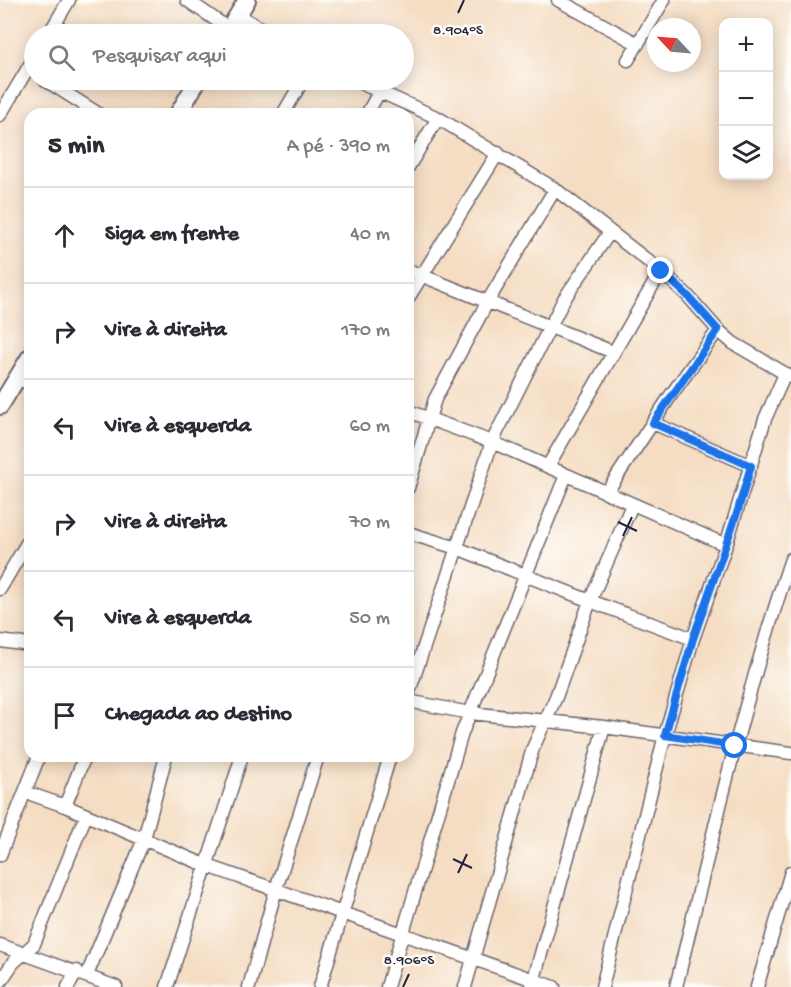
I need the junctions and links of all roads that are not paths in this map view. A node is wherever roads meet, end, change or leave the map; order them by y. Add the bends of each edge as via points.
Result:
1 (69, 0) edge
2 (187, 0) edge
3 (247, 0) edge
4 (558, 0) edge
5 (664, 0) edge
6 (55, 24) edge
7 (228, 24) edge
8 (232, 24) edge
9 (638, 44) junction
10 (628, 60) dead end
11 (24, 79) edge
12 (61, 90) edge
13 (192, 90) edge
14 (297, 90) edge
15 (375, 90) edge
16 (379, 92) junction
17 (89, 108) edge
18 (181, 108) edge
19 (287, 108) edge
20 (370, 108) edge
21 (0, 115) edge
22 (438, 118) junction
23 (498, 153) junction
24 (414, 157) edge
25 (555, 189) junction
26 (610, 232) junction
27 (661, 271) junction
28 (414, 273) edge
29 (420, 276) junction
30 (414, 287) edge
31 (488, 301) junction
32 (550, 326) junction
33 (718, 330) junction
34 (613, 352) junction
35 (788, 375) edge
36 (24, 381) edge
37 (0, 406) edge
38 (414, 413) edge
39 (428, 418) junction
40 (653, 423) junction
41 (492, 442) junction
42 (548, 466) junction
43 (751, 466) junction
44 (414, 467) edge
45 (566, 475) junction
46 (606, 493) junction
47 (632, 505) junction
48 (414, 535) edge
49 (726, 545) junction
50 (24, 548) edge
51 (457, 548) junction
52 (791, 559) edge
53 (525, 575) junction
54 (0, 589) edge
55 (590, 602) junction
56 (693, 639) junction
57 (0, 641) edge
58 (24, 644) edge
59 (414, 677) edge
60 (414, 702) edge
61 (470, 713) junction
62 (544, 721) junction
63 (604, 727) junction
64 (665, 735) junction
65 (735, 746) junction
66 (791, 753) edge
67 (37, 762) edge
68 (83, 762) edge
69 (164, 762) edge
70 (240, 762) edge
71 (316, 762) edge
72 (388, 762) edge
73 (25, 792) junction
74 (65, 806) junction
75 (86, 815) junction
76 (144, 839) junction
77 (0, 855) edge
78 (206, 864) junction
79 (791, 872) edge
80 (276, 889) junction
81 (343, 913) junction
82 (402, 933) junction
83 (0, 945) edge
84 (22, 953) junction
85 (474, 959) junction
86 (82, 973) junction
87 (0, 982) edge
88 (533, 983) edge
89 (69, 987) edge
90 (116, 987) edge
91 (167, 987) edge
92 (249, 987) edge
93 (320, 987) edge
94 (387, 987) edge
95 (465, 987) edge
96 (555, 987) edge
97 (602, 987) edge
98 (676, 987) edge
99 (757, 987) edge

1 - 6 street
2 - 7 street
3 - 8 main road
4 - 9 street
5 - 9 street
9 - 10 street
11 - 21 street
12 - 17 street
13 - 18 main road
14 - 19 street
15 - 16 street
16 - 20 street
16 - 22 street
22 - 23 street
22 - 24 street
23 - 25 street
23 - 29 street
25 - 26 street
25 - 31 street
26 - 27 street
26 - 32 street
27 - 33 street
27 - 34 street
28 - 29 street
29 - 30 street
29 - 31 street
31 - 32 street
31 - 39 street
32 - 34 street
32 - 41 street
33 - 35 street
33 - 40 street
34 - 42 street
35 - 43 street via 765,419
36 - 37 main road
38 - 39 street
39 - 41 street
39 - 44 street
40 - 43 street
40 - 46 street
41 - 42 street
41 - 51 street
42 - 45 street
43 - 49 street
45 - 46 street
45 - 53 street
46 - 47 street
47 - 49 street
47 - 55 street
48 - 51 street
49 - 56 street
50 - 54 street
51 - 53 street
51 - 59 street
52 - 65 street via 768,625
53 - 55 street
53 - 61 street
55 - 56 street
55 - 62 street
56 - 64 street
57 - 58 street
60 - 61 street
61 - 62 street
61 - 82 street
62 - 63 street
62 - 85 street
63 - 64 street
63 - 88 street
64 - 65 street
64 - 97 street
65 - 66 street
65 - 98 street
67 - 73 street
68 - 74 street
69 - 76 street
70 - 78 street
71 - 80 street
72 - 81 street
73 - 74 street
73 - 77 street
74 - 75 street
75 - 76 street
75 - 84 street via 34,944
76 - 78 street
76 - 86 street
78 - 80 street
78 - 91 street
79 - 99 street
80 - 81 street
80 - 92 street
81 - 82 street
81 - 93 street
82 - 85 street
82 - 94 street
83 - 84 street
84 - 86 street
84 - 87 street
85 - 88 street
85 - 95 street
86 - 89 street
86 - 90 street
88 - 96 street

